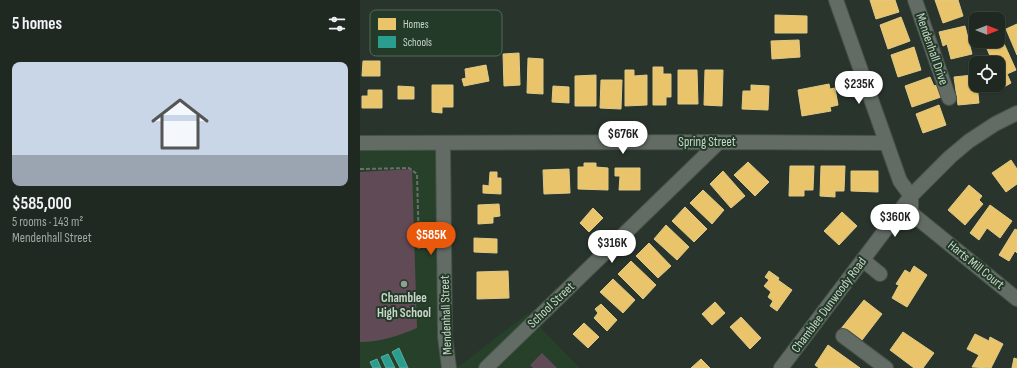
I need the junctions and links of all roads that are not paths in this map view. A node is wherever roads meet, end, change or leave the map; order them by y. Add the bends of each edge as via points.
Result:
1 (836, 0) edge
2 (915, 0) edge
3 (949, 98) dead end
4 (1017, 113) edge
5 (719, 142) junction
6 (360, 143) edge
7 (443, 143) junction
8 (886, 144) junction
9 (911, 196) junction
10 (863, 260) junction
11 (880, 274) dead end
12 (1017, 299) edge
13 (843, 336) dead end
14 (449, 368) edge
15 (486, 368) edge
16 (781, 368) edge
17 (886, 368) edge

1 - 8 street
2 - 3 street, Mendenhall Drive
4 - 9 street, Chamblee Dunwoody Road via 969,141
5 - 7 street, Spring Street
5 - 8 street, Spring Street
5 - 15 street, School Street
6 - 7 street, Spring Street
7 - 14 street, Mendenhall Street via 445,337
8 - 9 street via 900,181
9 - 10 street, Chamblee Dunwoody Road
9 - 12 street, Harts Mill Court via 911,213
10 - 11 street
10 - 16 street, Chamblee Dunwoody Road
13 - 17 street

